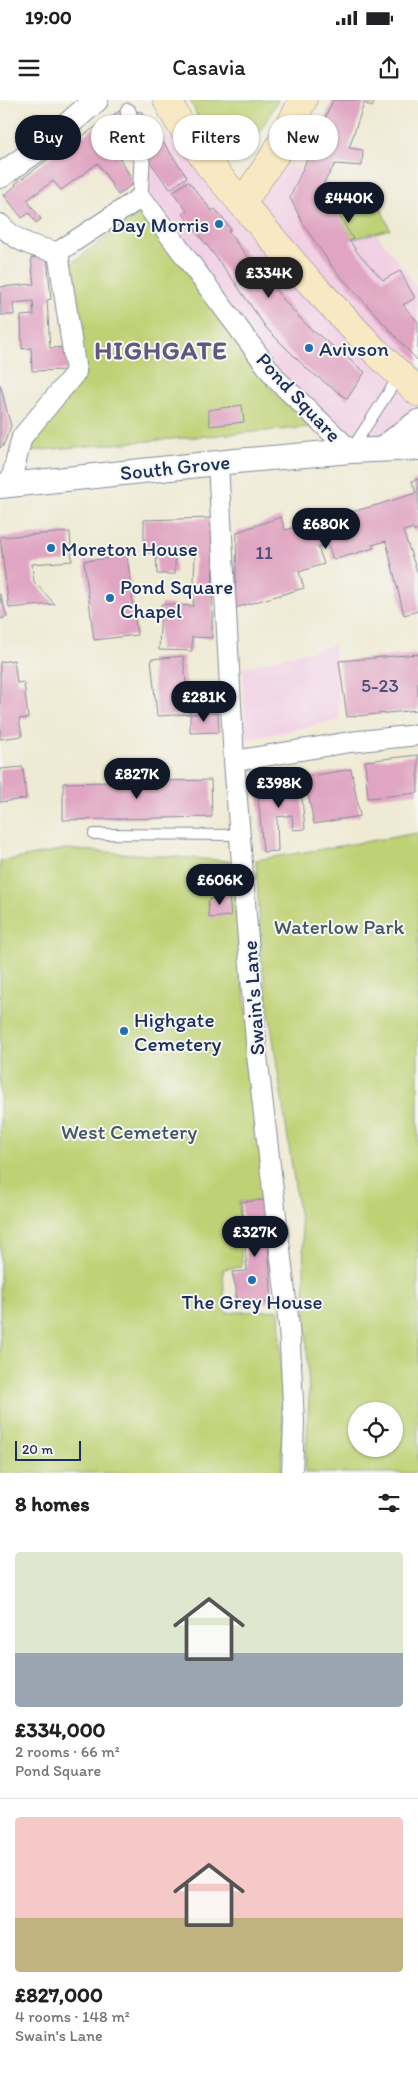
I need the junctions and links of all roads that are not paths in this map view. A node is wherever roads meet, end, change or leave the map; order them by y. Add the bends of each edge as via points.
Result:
1 (96, 100) edge
2 (167, 100) edge
3 (302, 100) edge
4 (128, 111) dead end
5 (0, 176) edge
6 (140, 198) junction
7 (243, 202) junction
8 (0, 224) edge
9 (58, 252) junction
10 (409, 383) edge
11 (418, 422) edge
12 (418, 448) edge
13 (382, 449) junction
14 (350, 451) junction
15 (218, 463) junction
16 (5, 485) edge
17 (418, 735) edge
18 (234, 761) junction
19 (94, 834) dead end
20 (240, 835) junction
21 (292, 1473) edge

1 - 5 street via 49,141
2 - 7 main road via 209,164
3 - 7 main road via 276,152
4 - 6 street via 142,161
6 - 9 street
6 - 14 street, Pond Square via 278,380
7 - 10 main road via 307,279
8 - 9 street via 32,247
9 - 16 street via 76,372 22,437
10 - 14 lane
11 - 13 street
12 - 13 street, South Grove
13 - 14 street, South Grove
14 - 15 street, South Grove
15 - 16 street, South Grove
15 - 18 street, Swain's Lane
17 - 18 street via 350,742
18 - 20 street, Swain's Lane
19 - 20 lane
20 - 21 street, Swain's Lane via 256,1055 289,1326 294,1422

